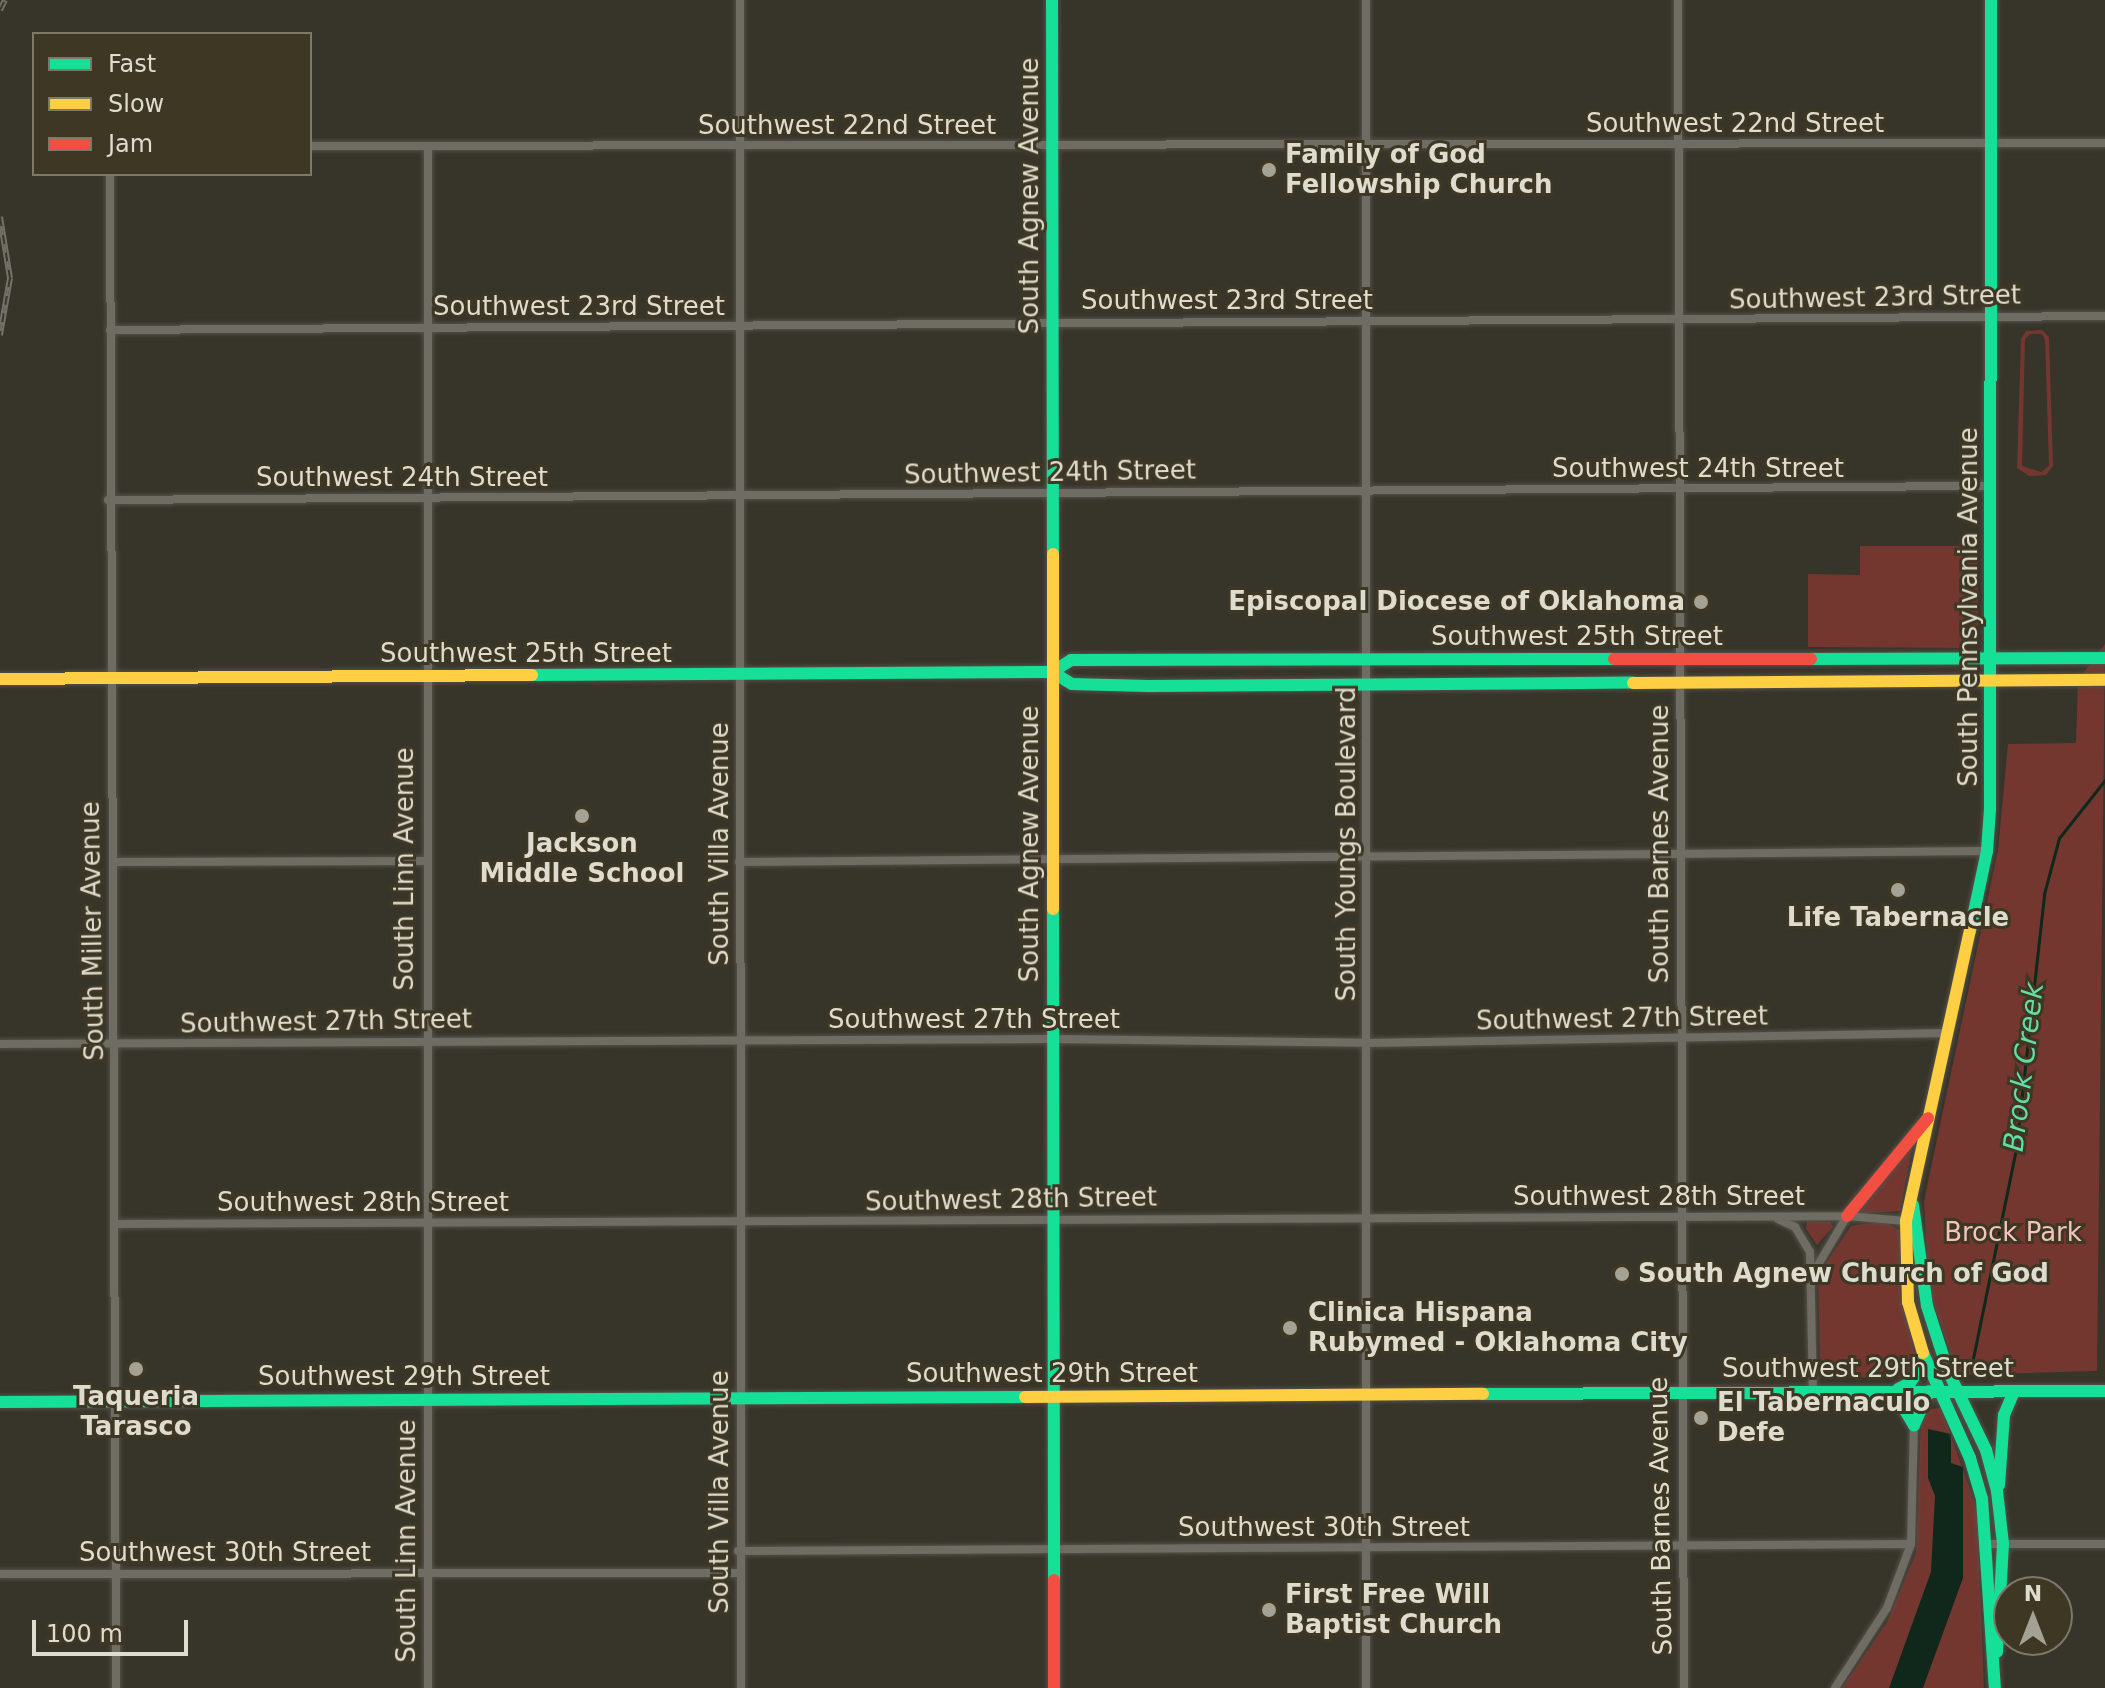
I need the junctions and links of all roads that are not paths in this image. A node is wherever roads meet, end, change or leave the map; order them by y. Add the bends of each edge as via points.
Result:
1 (740, 0) edge
2 (1052, 0) edge
3 (1366, 0) edge
4 (1678, 0) edge
5 (1991, 0) edge
6 (1680, 143) junction
7 (1992, 143) junction
8 (2105, 143) edge
9 (1052, 145) junction
10 (312, 146) edge
11 (428, 146) junction
12 (1365, 147) junction
13 (739, 148) junction
14 (110, 176) edge
15 (1992, 316) junction
16 (2105, 316) edge
17 (1051, 320) junction
18 (1679, 320) junction
19 (1366, 322) junction
20 (427, 326) junction
21 (737, 328) junction
22 (110, 330) junction
23 (1992, 486) junction
24 (1679, 489) junction
25 (1366, 491) junction
26 (1052, 492) junction
27 (427, 497) junction
28 (737, 497) junction
29 (108, 500) junction
30 (1679, 658) junction
31 (2105, 658) edge
32 (1367, 659) junction
33 (1992, 659) junction
34 (1052, 672) junction
35 (740, 674) junction
36 (425, 677) junction
37 (0, 679) edge
38 (109, 679) junction
39 (1992, 680) junction
40 (2105, 680) edge
41 (1679, 681) junction
42 (1367, 684) junction
43 (1987, 851) junction
44 (1366, 857) junction
45 (1681, 857) junction
46 (1052, 858) junction
47 (425, 861) junction
48 (113, 862) junction
49 (739, 862) junction
50 (1948, 1033) junction
51 (1680, 1037) junction
52 (1052, 1039) junction
53 (426, 1040) junction
54 (739, 1041) junction
55 (1367, 1043) junction
56 (0, 1044) edge
57 (114, 1044) junction
58 (1930, 1115) junction
59 (1913, 1205) junction
60 (1847, 1216) junction
61 (1774, 1217) junction
62 (1366, 1218) junction
63 (1680, 1218) junction
64 (1052, 1219) junction
65 (1906, 1221) junction
66 (425, 1222) junction
67 (741, 1223) junction
68 (115, 1224) junction
69 (1814, 1271) junction
70 (1925, 1361) junction
71 (1959, 1391) junction
72 (2014, 1391) junction
73 (2105, 1391) edge
74 (1679, 1392) junction
75 (1813, 1392) junction
76 (1894, 1392) junction
77 (1934, 1392) junction
78 (1366, 1394) junction
79 (1052, 1395) junction
80 (740, 1397) junction
81 (426, 1399) junction
82 (112, 1401) junction
83 (0, 1402) edge
84 (1914, 1425) junction
85 (1997, 1491) junction
86 (1911, 1544) junction
87 (1986, 1544) junction
88 (2003, 1544) junction
89 (2105, 1544) edge
90 (1681, 1545) junction
91 (1366, 1548) junction
92 (1053, 1549) junction
93 (738, 1551) junction
94 (428, 1572) junction
95 (739, 1573) junction
96 (0, 1574) edge
97 (113, 1574) junction
98 (1994, 1671) junction
99 (116, 1688) edge
100 (428, 1688) edge
101 (741, 1688) edge
102 (1054, 1688) edge
103 (1366, 1688) edge
104 (1684, 1688) edge
105 (1835, 1688) edge
106 (1995, 1688) edge

1 - 13 street, South Villa Avenue
2 - 9 main road, South Agnew Avenue
3 - 12 street, South Youngs Boulevard
4 - 6 street, South Barnes Avenue
5 - 7 main road, South Pennsylvania Avenue
6 - 7 street, Southwest 22nd Street
6 - 12 street, Southwest 22nd Street
6 - 18 street, South Barnes Avenue
7 - 8 street, Southwest 22nd Street
7 - 15 main road, South Pennsylvania Avenue
9 - 12 street, Southwest 22nd Street
9 - 13 street, Southwest 22nd Street
9 - 17 main road, South Agnew Avenue
10 - 11 street, Southwest 22nd Street
11 - 13 street, Southwest 22nd Street
11 - 20 street, South Linn Avenue
12 - 19 street, South Youngs Boulevard
13 - 21 street, South Villa Avenue
14 - 22 street, South Miller Avenue
15 - 16 street, Southwest 23rd Street
15 - 18 street, Southwest 23rd Street
15 - 23 main road, South Pennsylvania Avenue
17 - 19 street, Southwest 23rd Street
17 - 21 street, Southwest 23rd Street
17 - 26 main road, South Agnew Avenue
18 - 19 street, Southwest 23rd Street
18 - 24 street, South Barnes Avenue
19 - 25 street, South Youngs Boulevard
20 - 21 street, Southwest 23rd Street
20 - 22 street, Southwest 23rd Street
20 - 27 street, South Linn Avenue
21 - 28 street, South Villa Avenue
22 - 29 street, South Miller Avenue
23 - 24 street, Southwest 24th Street
23 - 33 main road, South Pennsylvania Avenue
24 - 25 street, Southwest 24th Street
24 - 30 street, South Barnes Avenue
25 - 26 street, Southwest 24th Street
25 - 32 street, South Youngs Boulevard
26 - 28 street, Southwest 24th Street
26 - 34 main road, South Agnew Avenue
27 - 28 street, Southwest 24th Street
27 - 29 street, Southwest 24th Street
27 - 36 street, South Linn Avenue
28 - 35 street, South Villa Avenue
29 - 38 street, South Miller Avenue
30 - 32 main road, Southwest 25th Street
30 - 33 main road, Southwest 25th Street
30 - 41 street, South Barnes Avenue
31 - 33 main road, Southwest 25th Street
32 - 34 main road, Southwest 25th Street via 1071,660
32 - 42 street, South Youngs Boulevard
33 - 39 main road, South Pennsylvania Avenue
34 - 35 main road, Southwest 25th Street
34 - 42 main road, Southwest 25th Street via 1072,684
34 - 46 main road, South Agnew Avenue
35 - 36 main road, Southwest 25th Street
35 - 49 street, South Villa Avenue
36 - 38 main road, Southwest 25th Street
36 - 47 street, South Linn Avenue
37 - 38 main road, Southwest 25th Street
38 - 48 street, South Miller Avenue
39 - 40 main road, Southwest 25th Street
39 - 41 main road, Southwest 25th Street
39 - 43 main road, South Pennsylvania Avenue
41 - 42 main road, Southwest 25th Street
41 - 45 street, South Barnes Avenue
42 - 44 street, South Youngs Boulevard
43 - 45 street
43 - 50 main road, South Pennsylvania Avenue
44 - 45 street
44 - 46 street
44 - 55 street, South Youngs Boulevard
45 - 51 street, South Barnes Avenue
46 - 49 street
46 - 52 main road, South Agnew Avenue
47 - 48 street
47 - 53 street, South Linn Avenue
48 - 57 street, South Miller Avenue
49 - 54 street, South Villa Avenue
50 - 51 street, Southwest 27th Street
50 - 58 main road, South Pennsylvania Avenue
51 - 55 street, Southwest 27th Street
51 - 63 street, South Barnes Avenue
52 - 54 street, Southwest 27th Street
52 - 55 street, Southwest 27th Street
52 - 64 main road, South Agnew Avenue
53 - 54 street, Southwest 27th Street
53 - 57 street, Southwest 27th Street
53 - 66 street, South Linn Avenue
54 - 67 street, South Villa Avenue
55 - 62 street, South Youngs Boulevard
56 - 57 street, Southwest 27th Street
57 - 68 street, South Miller Avenue
58 - 59 main road, South Pennsylvania Avenue
58 - 60 main road
59 - 65 main road, South Pennsylvania Avenue
59 - 71 main road, South Pennsylvania Avenue via 1927,1306
60 - 61 street, Southwest 28th Street
60 - 65 street, Southwest 28th Street
60 - 69 street
61 - 63 street, Southwest 28th Street
61 - 69 street via 1795,1227
62 - 63 street, Southwest 28th Street
62 - 64 street, Southwest 28th Street
62 - 78 street, South Youngs Boulevard
63 - 74 street, South Barnes Avenue
64 - 67 street, Southwest 28th Street
64 - 79 main road, South Agnew Avenue
65 - 70 main road, South Pennsylvania Avenue via 1906,1293
66 - 67 street, Southwest 28th Street
66 - 68 street, Southwest 28th Street
66 - 81 street, South Linn Avenue
67 - 80 street, South Villa Avenue
68 - 82 street, South Miller Avenue
69 - 75 street
70 - 76 main road via 1910,1383
70 - 77 main road, South Pennsylvania Avenue
71 - 72 main road, Southwest 29th Street
71 - 77 main road, Southwest 29th Street
71 - 85 main road, South Pennsylvania Avenue via 1986,1450
72 - 73 main road, Southwest 29th Street
72 - 85 main road via 2004,1415
74 - 75 main road, Southwest 29th Street
74 - 78 main road, Southwest 29th Street
74 - 90 street, South Barnes Avenue
75 - 76 main road, Southwest 29th Street
76 - 77 main road, Southwest 29th Street
76 - 84 main road
77 - 84 main road
77 - 87 main road, South Pennsylvania Avenue via 1976,1475
78 - 79 main road, Southwest 29th Street
78 - 91 street, South Youngs Boulevard
79 - 80 main road, Southwest 29th Street
79 - 92 main road, South Agnew Avenue
80 - 81 main road, Southwest 29th Street
80 - 93 street, South Villa Avenue
81 - 82 main road, Southwest 29th Street
81 - 94 street, South Linn Avenue
82 - 83 main road, Southwest 29th Street
82 - 97 street, South Miller Avenue
84 - 86 street
85 - 88 main road, South Pennsylvania Avenue
86 - 90 street, Southwest 30th Street
86 - 105 street via 1887,1608
87 - 88 street
87 - 98 main road, South Pennsylvania Avenue
88 - 89 street
88 - 98 main road, South Pennsylvania Avenue
90 - 91 street, Southwest 30th Street
90 - 104 street, South Barnes Avenue
91 - 92 street, Southwest 30th Street
91 - 103 street, South Youngs Boulevard
92 - 93 street, Southwest 30th Street
92 - 102 main road, South Agnew Avenue
93 - 95 street, South Villa Avenue
94 - 95 street, Southwest 30th Street
94 - 97 street, Southwest 30th Street
94 - 100 street, South Linn Avenue
95 - 101 street, South Villa Avenue
96 - 97 street, Southwest 30th Street
97 - 99 street, South Miller Avenue
98 - 106 main road, South Pennsylvania Avenue

